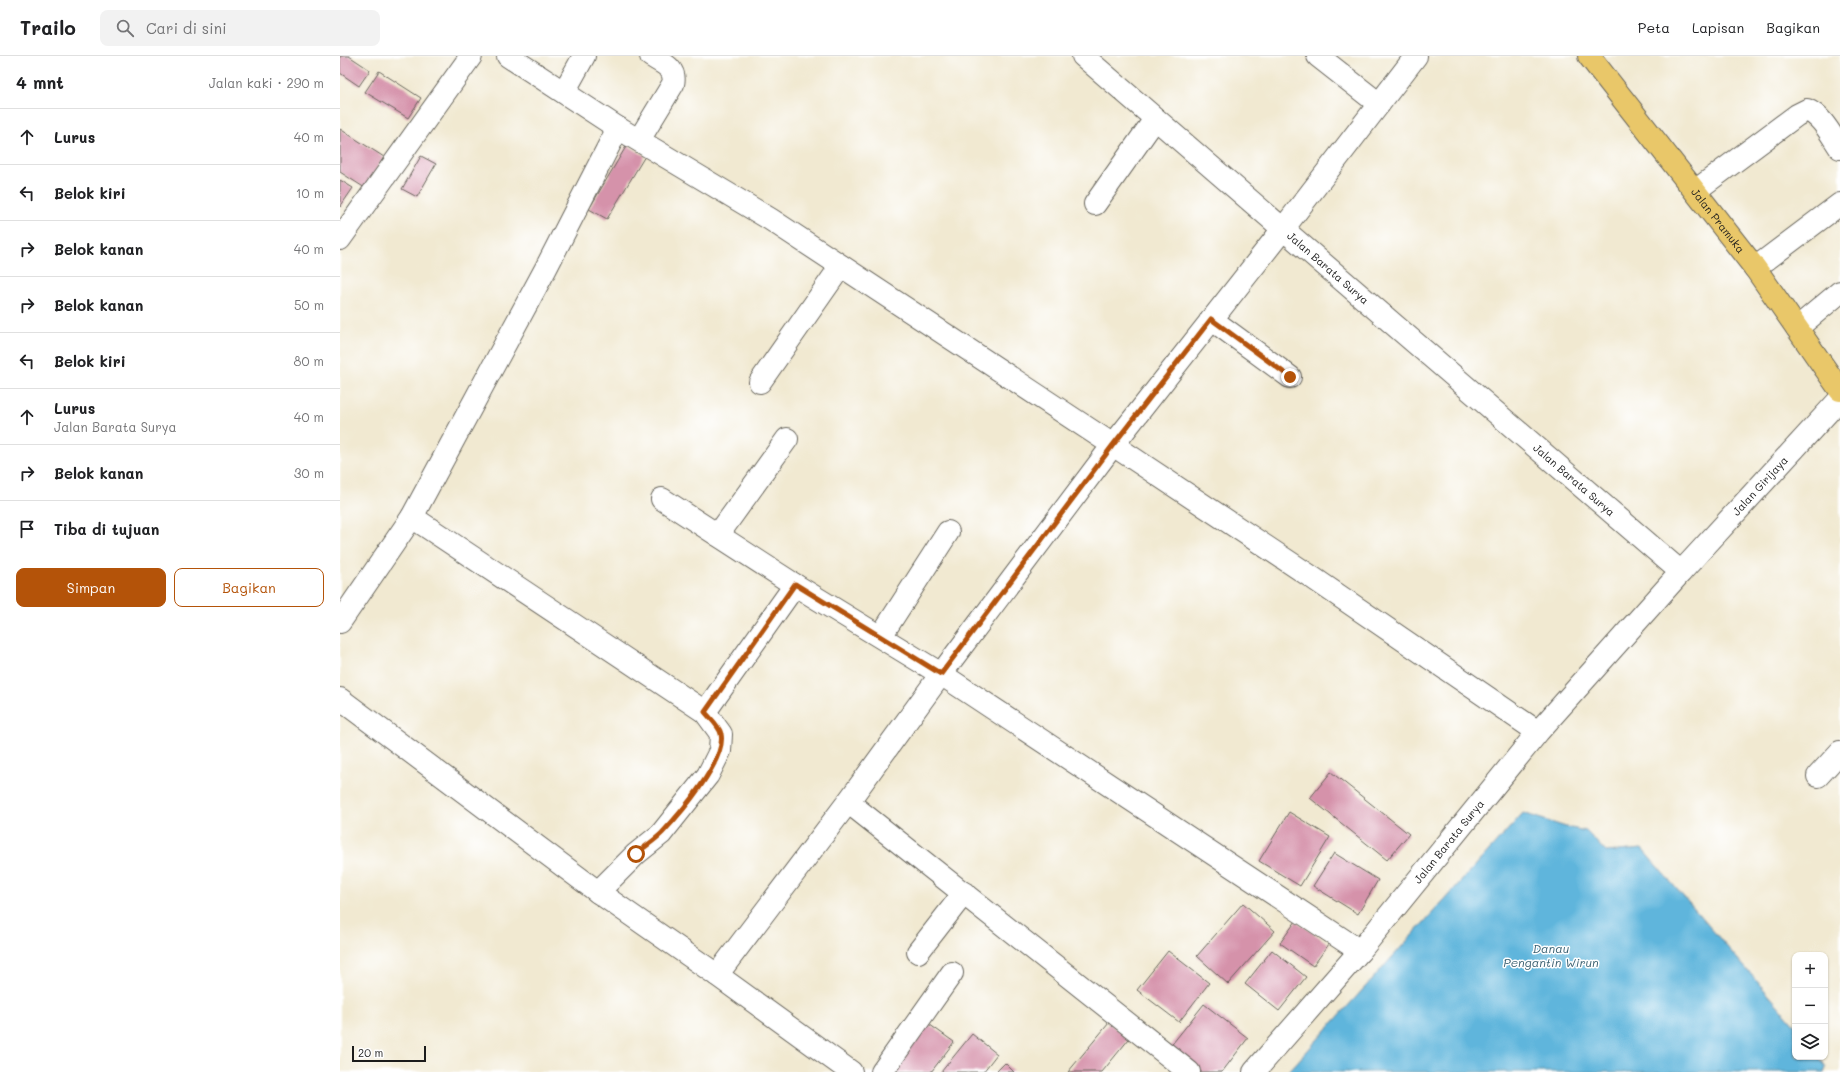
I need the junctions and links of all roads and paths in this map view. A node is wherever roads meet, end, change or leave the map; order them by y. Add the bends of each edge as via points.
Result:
1 (471, 56) edge
2 (508, 56) edge
3 (584, 56) edge
4 (651, 56) edge
5 (1083, 56) edge
6 (1318, 56) edge
7 (1416, 56) edge
8 (1589, 56) edge
9 (564, 92) junction
10 (1379, 104) junction
11 (1155, 119) junction
12 (618, 128) junction
13 (639, 140) junction
14 (1840, 148) edge
15 (1695, 191) junction
16 (1096, 204) dead end
17 (1840, 204) edge
18 (1283, 229) junction
19 (340, 239) edge
20 (840, 266) junction
21 (1755, 268) junction
22 (1840, 292) edge
23 (1211, 319) junction
24 (1796, 328) junction
25 (1290, 377) dead end
26 (760, 382) dead end
27 (1840, 390) edge
28 (1840, 399) edge
29 (787, 439) dead end
30 (1113, 445) junction
31 (662, 500) dead end
32 (412, 517) junction
33 (948, 532) dead end
34 (718, 535) junction
35 (1681, 572) junction
36 (795, 584) junction
37 (340, 622) edge
38 (882, 636) junction
39 (941, 674) junction
40 (340, 699) edge
41 (705, 712) junction
42 (1538, 732) junction
43 (1840, 752) edge
44 (1818, 776) dead end
45 (848, 802) junction
46 (598, 892) junction
47 (964, 893) junction
48 (1360, 951) junction
49 (918, 952) dead end
50 (952, 974) dead end
51 (717, 975) junction
52 (851, 1072) edge
53 (882, 1072) edge
54 (1189, 1072) edge
55 (1254, 1072) edge

1 - 19 street
2 - 9 street
3 - 9 street
4 - 13 street via 671,69 675,77
5 - 11 street
6 - 10 street
7 - 10 street
8 - 15 main road, Jalan Pramuka
9 - 12 street
10 - 18 street
11 - 16 street
11 - 18 street
12 - 13 street
12 - 32 street
13 - 20 street via 770,219
14 - 15 street via 1814,112 1807,110
15 - 21 main road, Jalan Pramuka
17 - 21 street
18 - 23 street, Jalan Barata Surya
18 - 35 street, Jalan Barata Surya
20 - 26 street
20 - 30 street
21 - 24 main road, Jalan Pramuka
22 - 24 street
23 - 25 street
23 - 30 street, Jalan Barata Surya
24 - 27 main road, Jalan Pramuka
28 - 35 street, Jalan Girijaya
29 - 34 street
30 - 39 street, Jalan Barata Surya
30 - 42 street
31 - 34 street
32 - 37 street
32 - 41 street
33 - 38 street
34 - 36 street
35 - 42 street, Jalan Barata Surya
36 - 38 street
36 - 41 street
38 - 39 street
39 - 45 street, Jalan Barata Surya
39 - 48 street
40 - 46 street
41 - 46 street via 721,734 720,751 708,775 661,834 636,854
42 - 48 street, Jalan Barata Surya
43 - 44 street
45 - 47 street
45 - 51 street, Jalan Barata Surya
46 - 51 street
47 - 49 street
47 - 54 street
48 - 55 street, Jalan Barata Surya
50 - 53 street
51 - 52 street

